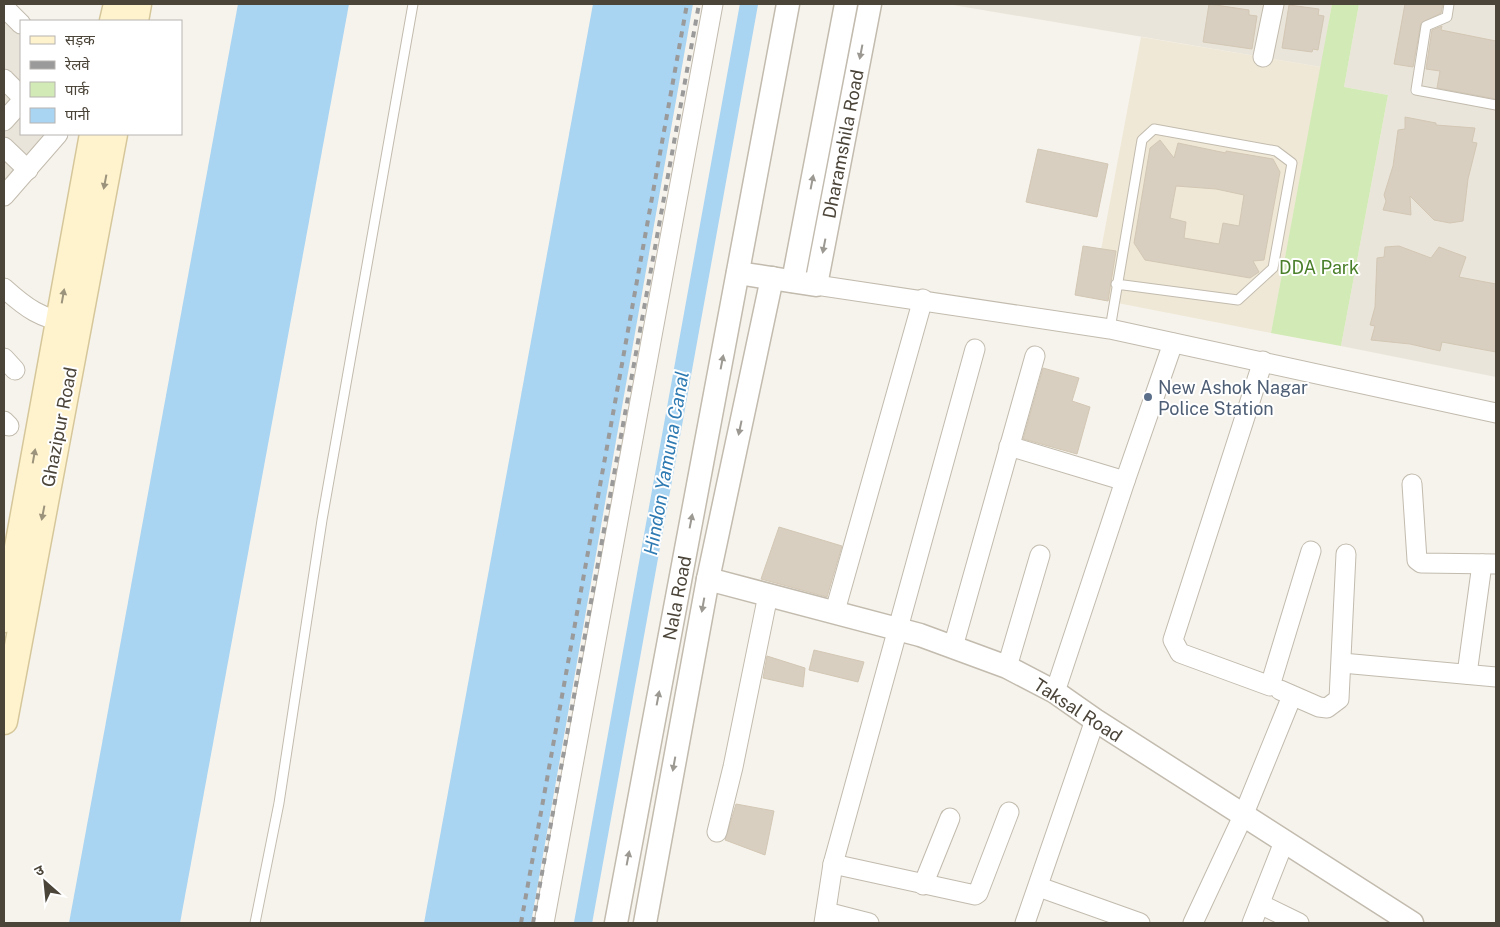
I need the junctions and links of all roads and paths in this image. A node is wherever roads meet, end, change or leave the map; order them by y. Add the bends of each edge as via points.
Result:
1 (117, 4) edge
2 (138, 4) edge
3 (413, 4) edge
4 (713, 4) edge
5 (788, 4) edge
6 (846, 4) edge
7 (870, 4) edge
8 (1274, 4) edge
9 (1449, 4) edge
10 (4, 7) edge
11 (114, 20) edge
12 (135, 20) edge
13 (20, 23) edge
14 (1263, 57) dead end
15 (4, 79) edge
16 (20, 95) edge
17 (20, 103) edge
18 (1496, 105) edge
19 (4, 120) edge
20 (57, 135) edge
21 (93, 135) edge
22 (114, 135) edge
23 (4, 147) edge
24 (28, 170) junction
25 (4, 196) edge
26 (738, 272) junction
27 (782, 280) junction
28 (1116, 284) junction
29 (816, 285) junction
30 (4, 288) edge
31 (923, 299) junction
32 (68, 322) junction
33 (1110, 329) junction
34 (1173, 344) junction
35 (975, 349) dead end
36 (1034, 356) dead end
37 (1263, 361) junction
38 (1496, 413) edge
39 (1009, 446) junction
40 (1125, 481) junction
41 (1412, 484) dead end
42 (1311, 551) dead end
43 (1346, 554) dead end
44 (1040, 555) dead end
45 (1489, 564) edge
46 (708, 579) junction
47 (768, 595) junction
48 (835, 611) junction
49 (4, 624) edge
50 (897, 629) junction
51 (953, 647) junction
52 (1342, 663) junction
53 (1007, 667) junction
54 (1466, 674) junction
55 (1496, 677) edge
56 (1270, 686) junction
57 (1056, 692) junction
58 (1292, 696) junction
59 (1095, 720) junction
60 (4, 721) edge
61 (1009, 812) dead end
62 (1243, 816) junction
63 (950, 818) dead end
64 (717, 832) dead end
65 (1284, 842) junction
66 (833, 864) junction
67 (923, 885) junction
68 (1039, 887) junction
69 (622, 892) junction
70 (649, 899) junction
71 (1260, 904) junction
72 (825, 918) edge
73 (255, 923) edge
74 (544, 923) edge
75 (616, 923) edge
76 (645, 923) edge
77 (869, 923) edge
78 (1025, 923) edge
79 (1140, 923) edge
80 (1193, 923) edge
81 (1252, 923) edge
82 (1299, 923) edge
83 (1412, 923) edge

1 - 11 main road
2 - 12 main road
3 - 73 lane via 322,520 279,804
4 - 74 street
5 - 26 street, Nala Road
27 -> 6 street, Dharamshila Road
7 -> 29 street, Dharamshila Road
8 - 14 street
9 - 18 lane via 1447,17 1426,26 1416,90
10 - 13 street
15 - 16 street
17 - 19 street
20 - 24 street
32 -> 21 main road, Ghazipur Road
22 -> 32 main road, Ghazipur Road
23 - 24 street
24 - 25 street
26 - 27 street
69 -> 26 street, Nala Road
27 - 29 street
27 -> 46 street, Nala Road
28 - 28 lane via 1142,140 1154,129 1276,150 1292,163 1273,268 1238,300
28 - 33 lane
29 - 31 street
30 - 32 street via 40,316
31 - 33 street
31 - 48 street
49 -> 32 main road, Ghazipur Road
32 -> 60 main road, Ghazipur Road
33 - 34 street
34 - 37 street
34 - 40 street
35 - 50 street
36 - 39 street
37 - 38 street
37 - 56 street via 1174,640 1180,653
39 - 40 street
39 - 51 street
40 - 57 street
41 - 45 street via 1416,560 1421,563
42 - 56 street
43 - 52 street
44 - 53 street
45 - 54 street
46 - 47 street, Taksal Road
46 -> 70 street, Nala Road
47 - 48 street, Taksal Road
47 - 64 street
48 - 50 street, Taksal Road
50 - 51 street, Taksal Road
50 - 66 street
51 - 53 street, Taksal Road
52 - 54 street
52 - 58 street via 1339,700 1335,704 1328,708 1319,707
53 - 57 street, Taksal Road
54 - 55 street
56 - 58 street
57 - 59 street, Taksal Road
58 - 62 street
59 - 62 street, Taksal Road
59 - 68 street
61 - 67 street via 978,893 971,895
62 - 65 street, Taksal Road
62 - 80 street
63 - 67 street
65 - 71 street
65 - 83 street, Taksal Road
66 - 67 street
66 - 72 street
68 - 78 street
68 - 79 street
69 - 70 street
69 - 75 street, Nala Road
70 - 76 street, Nala Road
71 - 81 street
71 - 82 street
72 - 77 street

